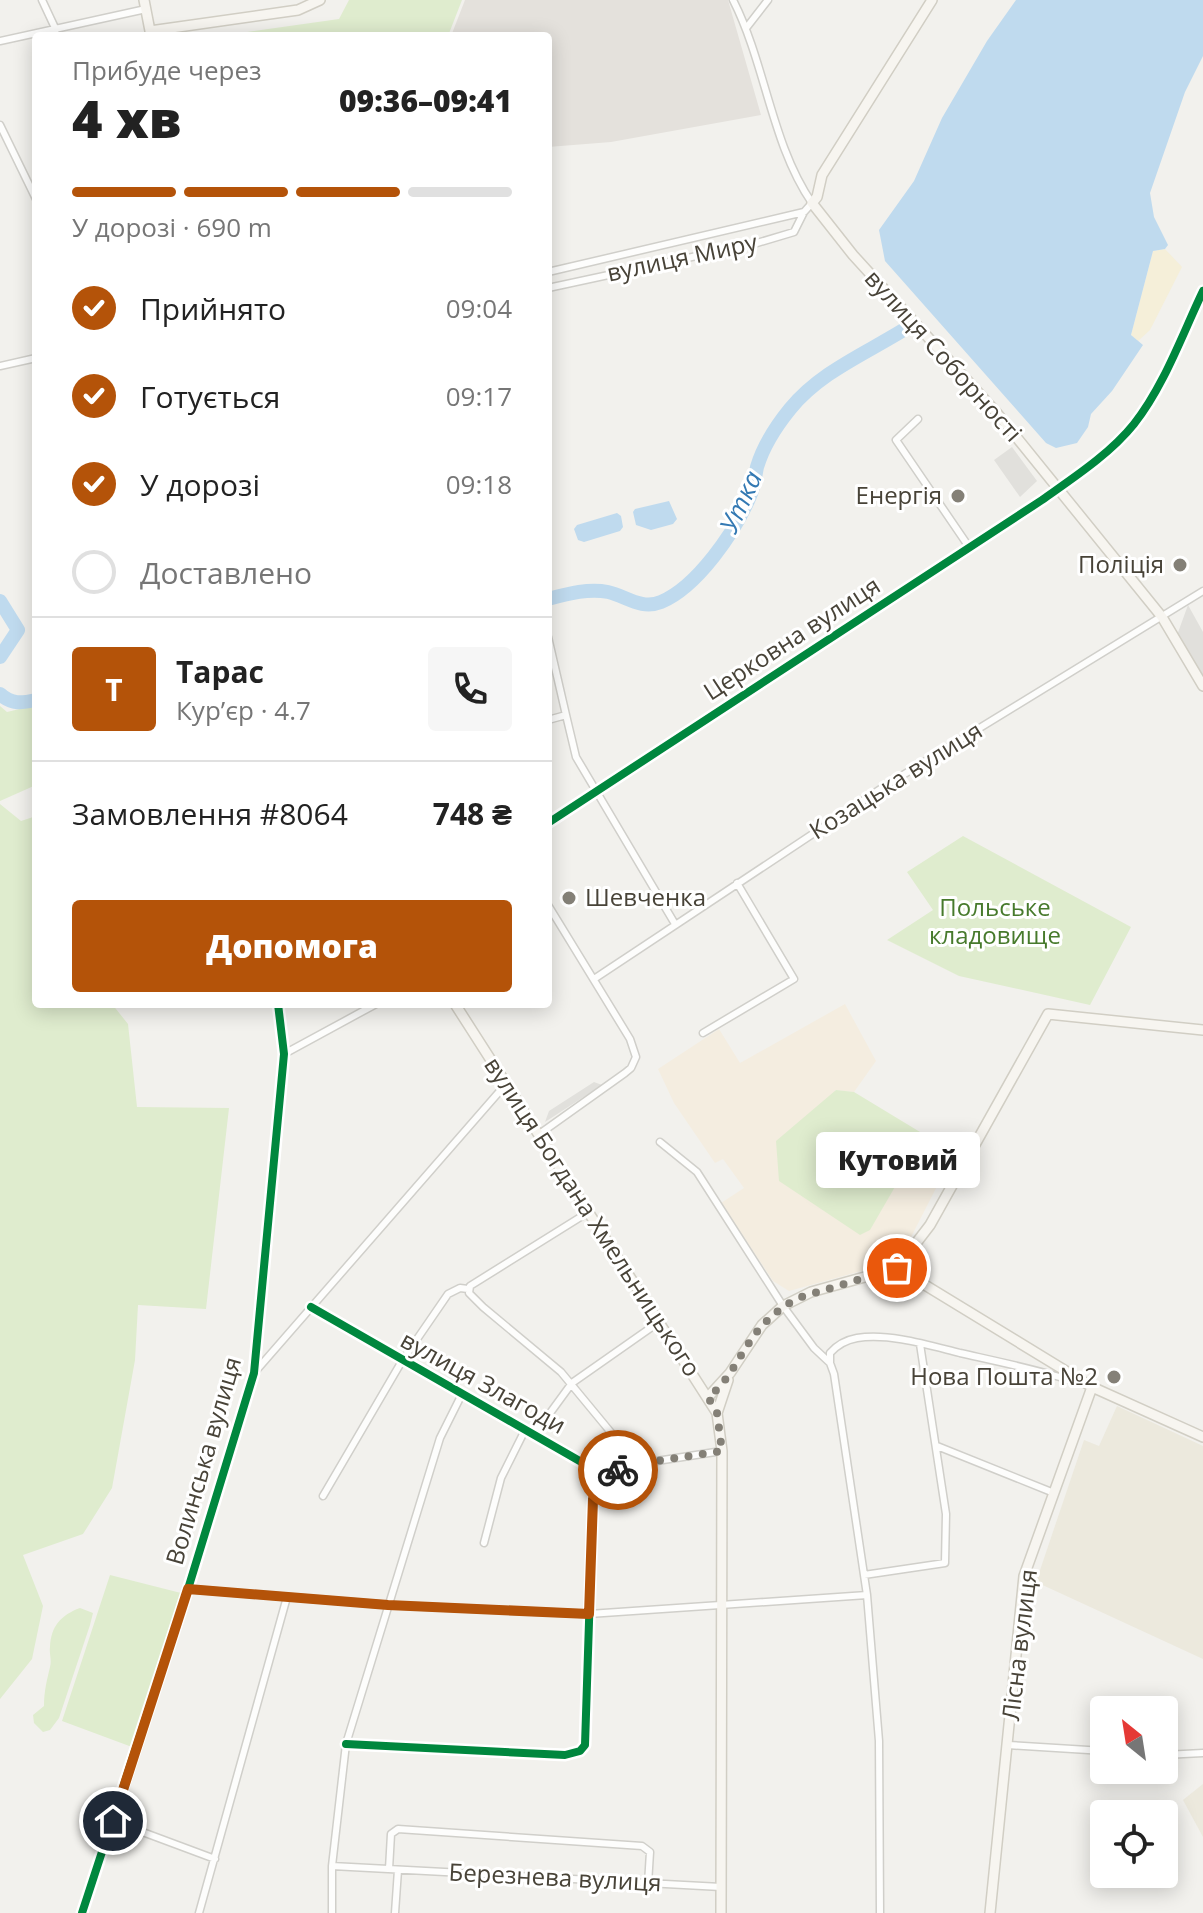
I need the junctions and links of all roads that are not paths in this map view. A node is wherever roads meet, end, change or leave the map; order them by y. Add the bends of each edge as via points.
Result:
1 (42, 0) edge
2 (320, 0) edge
3 (733, 0) edge
4 (768, 0) edge
5 (932, 0) edge
6 (145, 5) edge
7 (747, 27) junction
8 (56, 30) junction
9 (46, 32) edge
10 (151, 32) edge
11 (163, 32) edge
12 (32, 35) edge
13 (0, 41) edge
14 (0, 125) edge
15 (32, 191) edge
16 (812, 203) junction
17 (804, 212) junction
18 (552, 271) edge
19 (552, 287) edge
20 (1203, 291) edge
21 (32, 359) edge
22 (0, 366) edge
23 (918, 419) dead end
24 (1057, 489) junction
25 (969, 547) junction
26 (1203, 591) edge
27 (1162, 617) junction
28 (552, 654) edge
29 (1203, 686) edge
30 (566, 715) junction
31 (552, 719) edge
32 (594, 791) junction
33 (552, 820) edge
34 (737, 883) junction
35 (552, 911) edge
36 (675, 924) junction
37 (594, 979) junction
38 (278, 1008) edge
39 (369, 1008) edge
40 (458, 1008) edge
41 (1203, 1030) edge
42 (703, 1033) dead end
43 (284, 1054) junction
44 (506, 1084) junction
45 (538, 1135) junction
46 (660, 1142) dead end
47 (587, 1213) junction
48 (897, 1268) junction
49 (468, 1289) junction
50 (783, 1306) junction
51 (311, 1307) junction
52 (659, 1322) junction
53 (920, 1344) junction
54 (402, 1361) junction
55 (830, 1363) junction
56 (254, 1373) junction
57 (730, 1373) junction
58 (572, 1383) junction
59 (700, 1384) junction
60 (1092, 1387) junction
61 (462, 1394) junction
62 (708, 1397) junction
63 (717, 1413) junction
64 (525, 1430) junction
65 (534, 1435) junction
66 (1203, 1437) edge
67 (937, 1446) junction
68 (722, 1451) junction
69 (637, 1464) junction
70 (604, 1475) junction
71 (1054, 1493) junction
72 (323, 1496) dead end
73 (484, 1543) dead end
74 (864, 1575) junction
75 (188, 1589) junction
76 (867, 1595) junction
77 (287, 1597) junction
78 (722, 1603) junction
79 (388, 1605) junction
80 (589, 1614) junction
81 (346, 1744) junction
82 (1008, 1745) junction
83 (1090, 1750) edge
84 (1203, 1753) edge
85 (1178, 1754) edge
86 (113, 1821) junction
87 (215, 1859) junction
88 (332, 1866) junction
89 (389, 1869) junction
90 (398, 1870) junction
91 (648, 1884) junction
92 (721, 1887) junction
93 (82, 1913) edge
94 (199, 1913) edge
95 (332, 1913) edge
96 (395, 1913) edge
97 (721, 1913) edge
98 (880, 1913) edge
99 (990, 1913) edge

1 - 8 street
2 - 11 main road via 298,10
3 - 7 street, вулиця Соборності
4 - 7 street
5 - 16 main road, вулиця Миру via 822,175
6 - 8 street
6 - 10 main road
7 - 16 street, вулиця Соборності via 796,179
8 - 9 street
12 - 13 street
14 - 15 street
16 - 17 street, вулиця Миру
16 - 24 main road, вулиця Соборності
17 - 18 street, вулиця Миру
17 - 19 street, вулиця Миру via 794,232
20 - 24 street, Церковна вулиця via 1133,426
21 - 22 street
23 - 25 street via 896,440
24 - 25 street, Церковна вулиця
24 - 27 main road, вулиця Соборності
25 - 32 street, Церковна вулиця
26 - 27 street, Козацька вулиця
27 - 29 main road, вулиця Соборності
27 - 34 street, Козацька вулиця
28 - 30 street
30 - 31 street
30 - 32 street via 576,757
32 - 33 street, Церковна вулиця
32 - 36 street
34 - 36 street, Козацька вулиця
34 - 42 street via 794,979
35 - 37 street
36 - 37 street, Козацька вулиця
37 - 45 street via 630,1039 634,1063
38 - 43 street, Волинська вулиця
39 - 43 street
40 - 44 main road, вулиця Богдана Хмельницького
41 - 48 main road via 1048,1014 930,1225
43 - 56 street, Волинська вулиця
44 - 45 main road, вулиця Богдана Хмельницького
44 - 51 street
45 - 47 main road, вулиця Богдана Хмельницького
46 - 50 street via 697,1172
47 - 49 street
47 - 52 main road, вулиця Богдана Хмельницького
48 - 50 main road via 811,1292
48 - 60 main road
49 - 54 street via 448,1294
49 - 58 street
50 - 55 street
50 - 57 main road via 762,1325
51 - 54 street, вулиця Злагоди
51 - 56 street
52 - 58 street
52 - 59 main road, вулиця Богдана Хмельницького
53 - 55 street via 856,1338 836,1346
53 - 60 street
53 - 67 street
54 - 61 street, вулиця Злагоди
54 - 72 street
55 - 74 street
56 - 75 street, Волинська вулиця
57 - 59 main road via 715,1384
57 - 62 main road
57 - 63 main road
58 - 65 street
58 - 69 street
59 - 62 main road, вулиця Богдана Хмельницького
60 - 66 main road
60 - 71 main road, Лісна вулиця
61 - 64 street, вулиця Злагоди
61 - 79 street via 440,1438
62 - 63 main road, вулиця Богдана Хмельницького
63 - 68 main road, вулиця Богдана Хмельницького
64 - 65 street, вулиця Злагоди
64 - 73 street, вулиця Злагоди via 501,1478
65 - 70 street, вулиця Злагоди
67 - 71 street
67 - 74 street via 946,1514 945,1563
68 - 69 street
68 - 78 main road, вулиця Богдана Хмельницького
69 - 70 street
70 - 80 street via 593,1499
71 - 82 main road, Лісна вулиця via 1024,1576
74 - 76 street
75 - 77 street
75 - 86 street, Волинська вулиця
76 - 78 street
76 - 98 street via 879,1741
77 - 79 street
77 - 87 street
78 - 80 street
78 - 92 main road, вулиця Богдана Хмельницького
79 - 80 street
79 - 81 street
80 - 81 street via 585,1745 580,1751 565,1755
81 - 88 street
82 - 83 street
82 - 99 main road, Лісна вулиця
84 - 85 street
86 - 87 street
86 - 93 street, Волинська вулиця
87 - 94 street
88 - 89 street, Березнева вулиця
88 - 95 street
89 - 90 street, Березнева вулиця
89 - 91 street via 391,1834 398,1829 642,1846 650,1852
90 - 91 street, Березнева вулиця
90 - 96 street
91 - 92 street, Березнева вулиця
92 - 97 main road, вулиця Богдана Хмельницького

